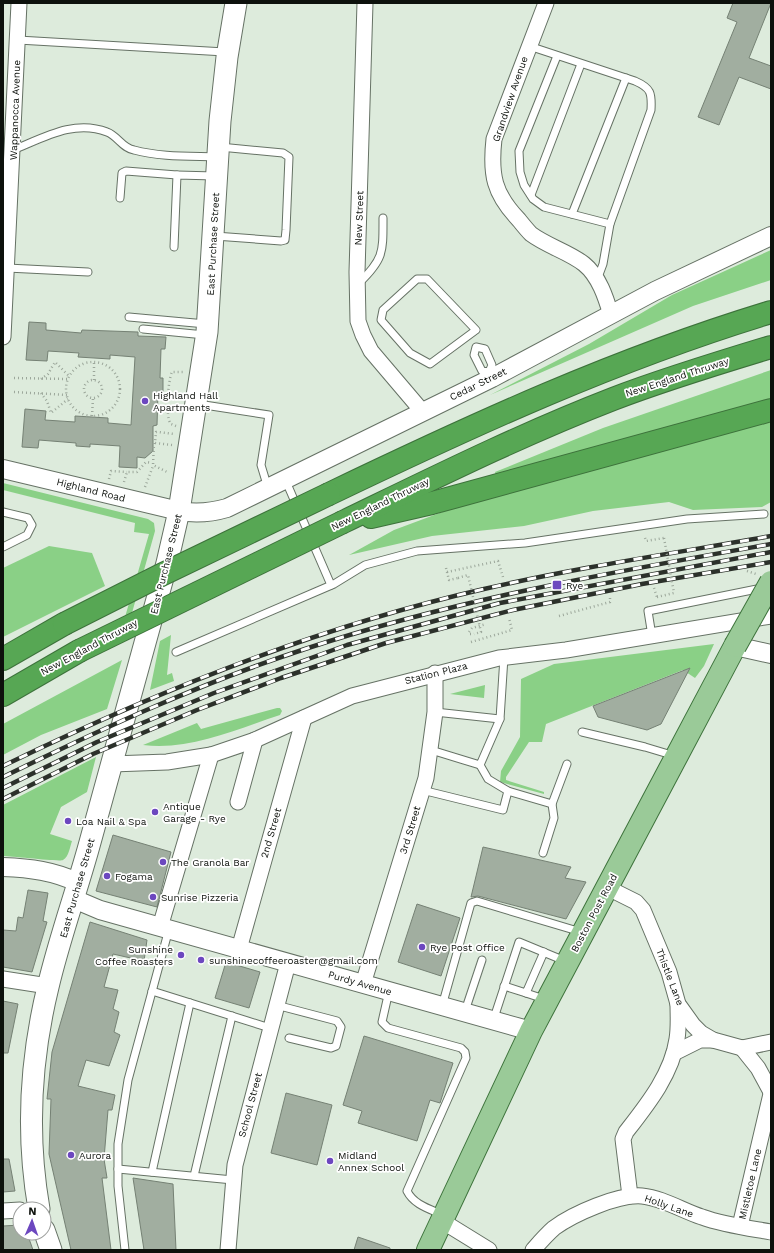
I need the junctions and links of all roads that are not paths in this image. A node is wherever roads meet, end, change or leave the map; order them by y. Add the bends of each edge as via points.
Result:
1 (19, 3) edge
2 (236, 3) edge
3 (365, 3) edge
4 (546, 3) edge
5 (18, 40) junction
6 (529, 46) junction
7 (227, 52) junction
8 (557, 56) junction
9 (581, 64) junction
10 (626, 78) junction
11 (13, 150) junction
12 (217, 160) junction
13 (177, 175) junction
14 (530, 195) junction
15 (120, 198) dead end
16 (572, 214) junction
17 (383, 218) dead end
18 (610, 224) junction
19 (214, 236) junction
20 (771, 236) edge
21 (174, 247) dead end
22 (7, 268) junction
23 (88, 272) dead end
24 (597, 280) junction
25 (357, 285) junction
26 (771, 312) edge
27 (611, 315) junction
28 (129, 317) dead end
29 (143, 329) dead end
30 (207, 330) junction
31 (3, 337) edge
32 (467, 337) junction
33 (476, 347) junction
34 (771, 347) edge
35 (490, 375) junction
36 (196, 404) junction
37 (771, 410) edge
38 (422, 411) junction
39 (3, 469) edge
40 (284, 479) junction
41 (268, 488) junction
42 (3, 512) edge
43 (179, 512) junction
44 (764, 514) dead end
45 (343, 522) junction
46 (3, 547) edge
47 (763, 578) edge
48 (331, 585) junction
49 (771, 586) edge
50 (771, 616) edge
51 (652, 636) junction
52 (735, 646) junction
53 (176, 652) dead end
54 (771, 654) edge
55 (504, 657) junction
56 (3, 659) edge
57 (435, 673) junction
58 (3, 695) edge
59 (435, 712) junction
60 (304, 718) junction
61 (500, 719) junction
62 (582, 732) dead end
63 (255, 740) junction
64 (431, 750) junction
65 (211, 755) junction
66 (677, 757) junction
67 (112, 764) junction
68 (567, 764) dead end
69 (480, 765) junction
70 (422, 790) junction
71 (508, 791) junction
72 (238, 802) dead end
73 (552, 804) junction
74 (543, 853) dead end
75 (3, 867) edge
76 (608, 888) junction
77 (77, 891) junction
78 (164, 928) junction
79 (584, 933) junction
80 (239, 949) junction
81 (544, 952) junction
82 (482, 960) dead end
83 (568, 962) junction
84 (288, 963) junction
85 (3, 979) edge
86 (363, 984) junction
87 (48, 986) junction
88 (504, 986) junction
89 (152, 991) junction
90 (389, 991) junction
91 (526, 993) junction
92 (548, 1000) junction
93 (190, 1003) junction
94 (678, 1004) junction
95 (276, 1005) junction
96 (442, 1006) junction
97 (464, 1012) junction
98 (232, 1016) junction
99 (493, 1021) junction
100 (270, 1028) junction
101 (531, 1031) junction
102 (289, 1038) dead end
103 (713, 1040) junction
104 (771, 1042) edge
105 (742, 1048) junction
106 (674, 1053) junction
107 (771, 1093) edge
108 (118, 1169) junction
109 (152, 1172) junction
110 (194, 1176) junction
111 (233, 1180) junction
112 (630, 1196) junction
113 (38, 1201) edge
114 (443, 1218) junction
115 (740, 1226) junction
116 (771, 1232) edge
117 (125, 1250) edge
118 (228, 1250) edge
119 (428, 1250) edge
120 (490, 1250) edge
121 (533, 1250) edge

1 - 5 street, Wappanocca Avenue
2 - 7 main road, East Purchase Street
3 - 25 street, New Street
4 - 6 street, Grandview Avenue
5 - 7 lane
5 - 11 street, Wappanocca Avenue
6 - 8 lane
6 - 24 street, Grandview Avenue via 494,140 492,162 499,196 531,234 585,264
7 - 12 main road, East Purchase Street
8 - 9 lane
8 - 14 lane via 519,151 520,172
9 - 10 lane
9 - 14 lane
10 - 16 lane
10 - 18 lane via 646,86 651,96 651,110
11 - 12 lane via 66,128 102,130 112,134 121,144 133,150
11 - 22 street, Wappanocca Avenue
12 - 13 lane
12 - 19 main road, East Purchase Street
12 - 19 lane via 282,153 289,157 285,240
13 - 15 lane via 126,171 122,173
13 - 21 lane
14 - 16 lane via 544,207
16 - 18 lane
17 - 25 lane via 379,262
18 - 24 lane via 603,264
19 - 30 main road, East Purchase Street
20 - 27 street, Cedar Street
22 - 23 lane
22 - 31 street, Wappanocca Avenue
24 - 27 street, Grandview Avenue
25 - 38 street, New Street via 358,321 363,335 376,357
26 - 56 highway, bridge via 686,340 547,393 452,435 150,580
27 - 35 street, Cedar Street
28 - 30 lane
29 - 30 lane
30 - 36 main road, East Purchase Street
32 - 32 lane via 430,364 410,353 382,320 383,310 417,279 427,279 476,330
32 - 33 lane
33 - 35 lane via 474,355 482,371
33 - 35 lane via 485,349 492,365
34 - 45 highway, New England Thruway via 660,382 563,420 474,459
35 - 38 street, Cedar Street
36 - 41 lane via 269,416 260,465
36 - 43 main road, East Purchase Street
37 - 45 highway via 432,503
38 - 40 street, Cedar Street
39 - 43 street, Highland Road
40 - 41 street, Cedar Street
40 - 48 lane
41 - 43 street, Cedar Street via 227,508 198,514
42 - 46 lane via 28,518 32,525 27,535
43 - 67 main road, East Purchase Street via 168,563
44 - 48 lane via 687,519 525,543 423,550 365,565
45 - 58 highway, New England Thruway, bridge via 79,651
47 - 52 main road, Boston Post Road, bridge
48 - 53 lane
49 - 51 lane via 648,611
50 - 51 street, Station Plaza
51 - 55 street, Station Plaza
52 - 54 street
52 - 66 main road, Boston Post Road
55 - 57 street, Station Plaza
55 - 61 lane
57 - 59 street, 3rd Street
57 - 60 street, Station Plaza via 352,696
59 - 61 lane
59 - 64 street, 3rd Street
60 - 63 street, Station Plaza
60 - 80 street, 2nd Street
61 - 69 lane
62 - 66 lane
63 - 65 street, Station Plaza
63 - 72 street
64 - 69 lane
64 - 70 street, 3rd Street
65 - 67 street, Station Plaza via 167,762
65 - 78 street
66 - 76 main road, Boston Post Road
67 - 77 main road, East Purchase Street
68 - 73 lane
69 - 71 lane via 488,779
70 - 71 lane via 503,810
70 - 86 street, 3rd Street
71 - 73 lane
73 - 74 lane via 554,818
75 - 77 street, Purdy Avenue via 41,870 65,876
76 - 79 main road, Boston Post Road
76 - 94 street, Thistle Lane via 636,902 643,910 669,972
77 - 78 street, Purdy Avenue via 100,910
77 - 87 main road, East Purchase Street
78 - 80 street, Purdy Avenue
78 - 89 lane
79 - 83 main road, Boston Post Road
79 - 96 lane via 477,901 470,903
80 - 84 street, Purdy Avenue
81 - 83 lane
81 - 88 lane via 519,942
81 - 91 lane
82 - 97 lane
83 - 92 main road, Boston Post Road
84 - 86 street, Purdy Avenue
84 - 95 street, School Street
85 - 87 street
86 - 90 street, Purdy Avenue
87 - 113 main road, East Purchase Street via 36,1048 30,1108 32,1162
88 - 91 lane
88 - 99 lane
89 - 93 lane
89 - 108 lane via 128,1080 118,1144
90 - 96 street, Purdy Avenue
90 - 114 lane via 382,1017 382,1022 388,1028 461,1048 465,1052 466,1058 407,1191 411,1199
91 - 92 lane
92 - 101 main road, Boston Post Road
93 - 98 lane
93 - 109 lane
94 - 103 street, Thistle Lane via 693,1025
94 - 106 street via 678,1038
95 - 100 street, School Street
95 - 102 lane via 337,1021 340,1027 336,1046 331,1048
96 - 97 street, Purdy Avenue
97 - 99 street, Purdy Avenue
98 - 100 lane
98 - 110 lane
99 - 101 street, Purdy Avenue
100 - 111 street, School Street via 240,1141
101 - 114 main road, Boston Post Road
103 - 105 street, Thistle Lane
103 - 106 street via 700,1040
104 - 105 street, Thistle Lane
105 - 107 street via 758,1068
106 - 112 street via 658,1088 623,1139
107 - 115 street, Mistletoe Lane
108 - 109 lane
108 - 117 lane
109 - 110 lane
110 - 111 lane
111 - 118 street, School Street
112 - 115 street, Holly Lane via 655,1199 703,1218
112 - 121 street, Holly Lane via 612,1200 567,1220 543,1238
114 - 119 main road, Boston Post Road
114 - 120 street
115 - 116 street, Holly Lane

